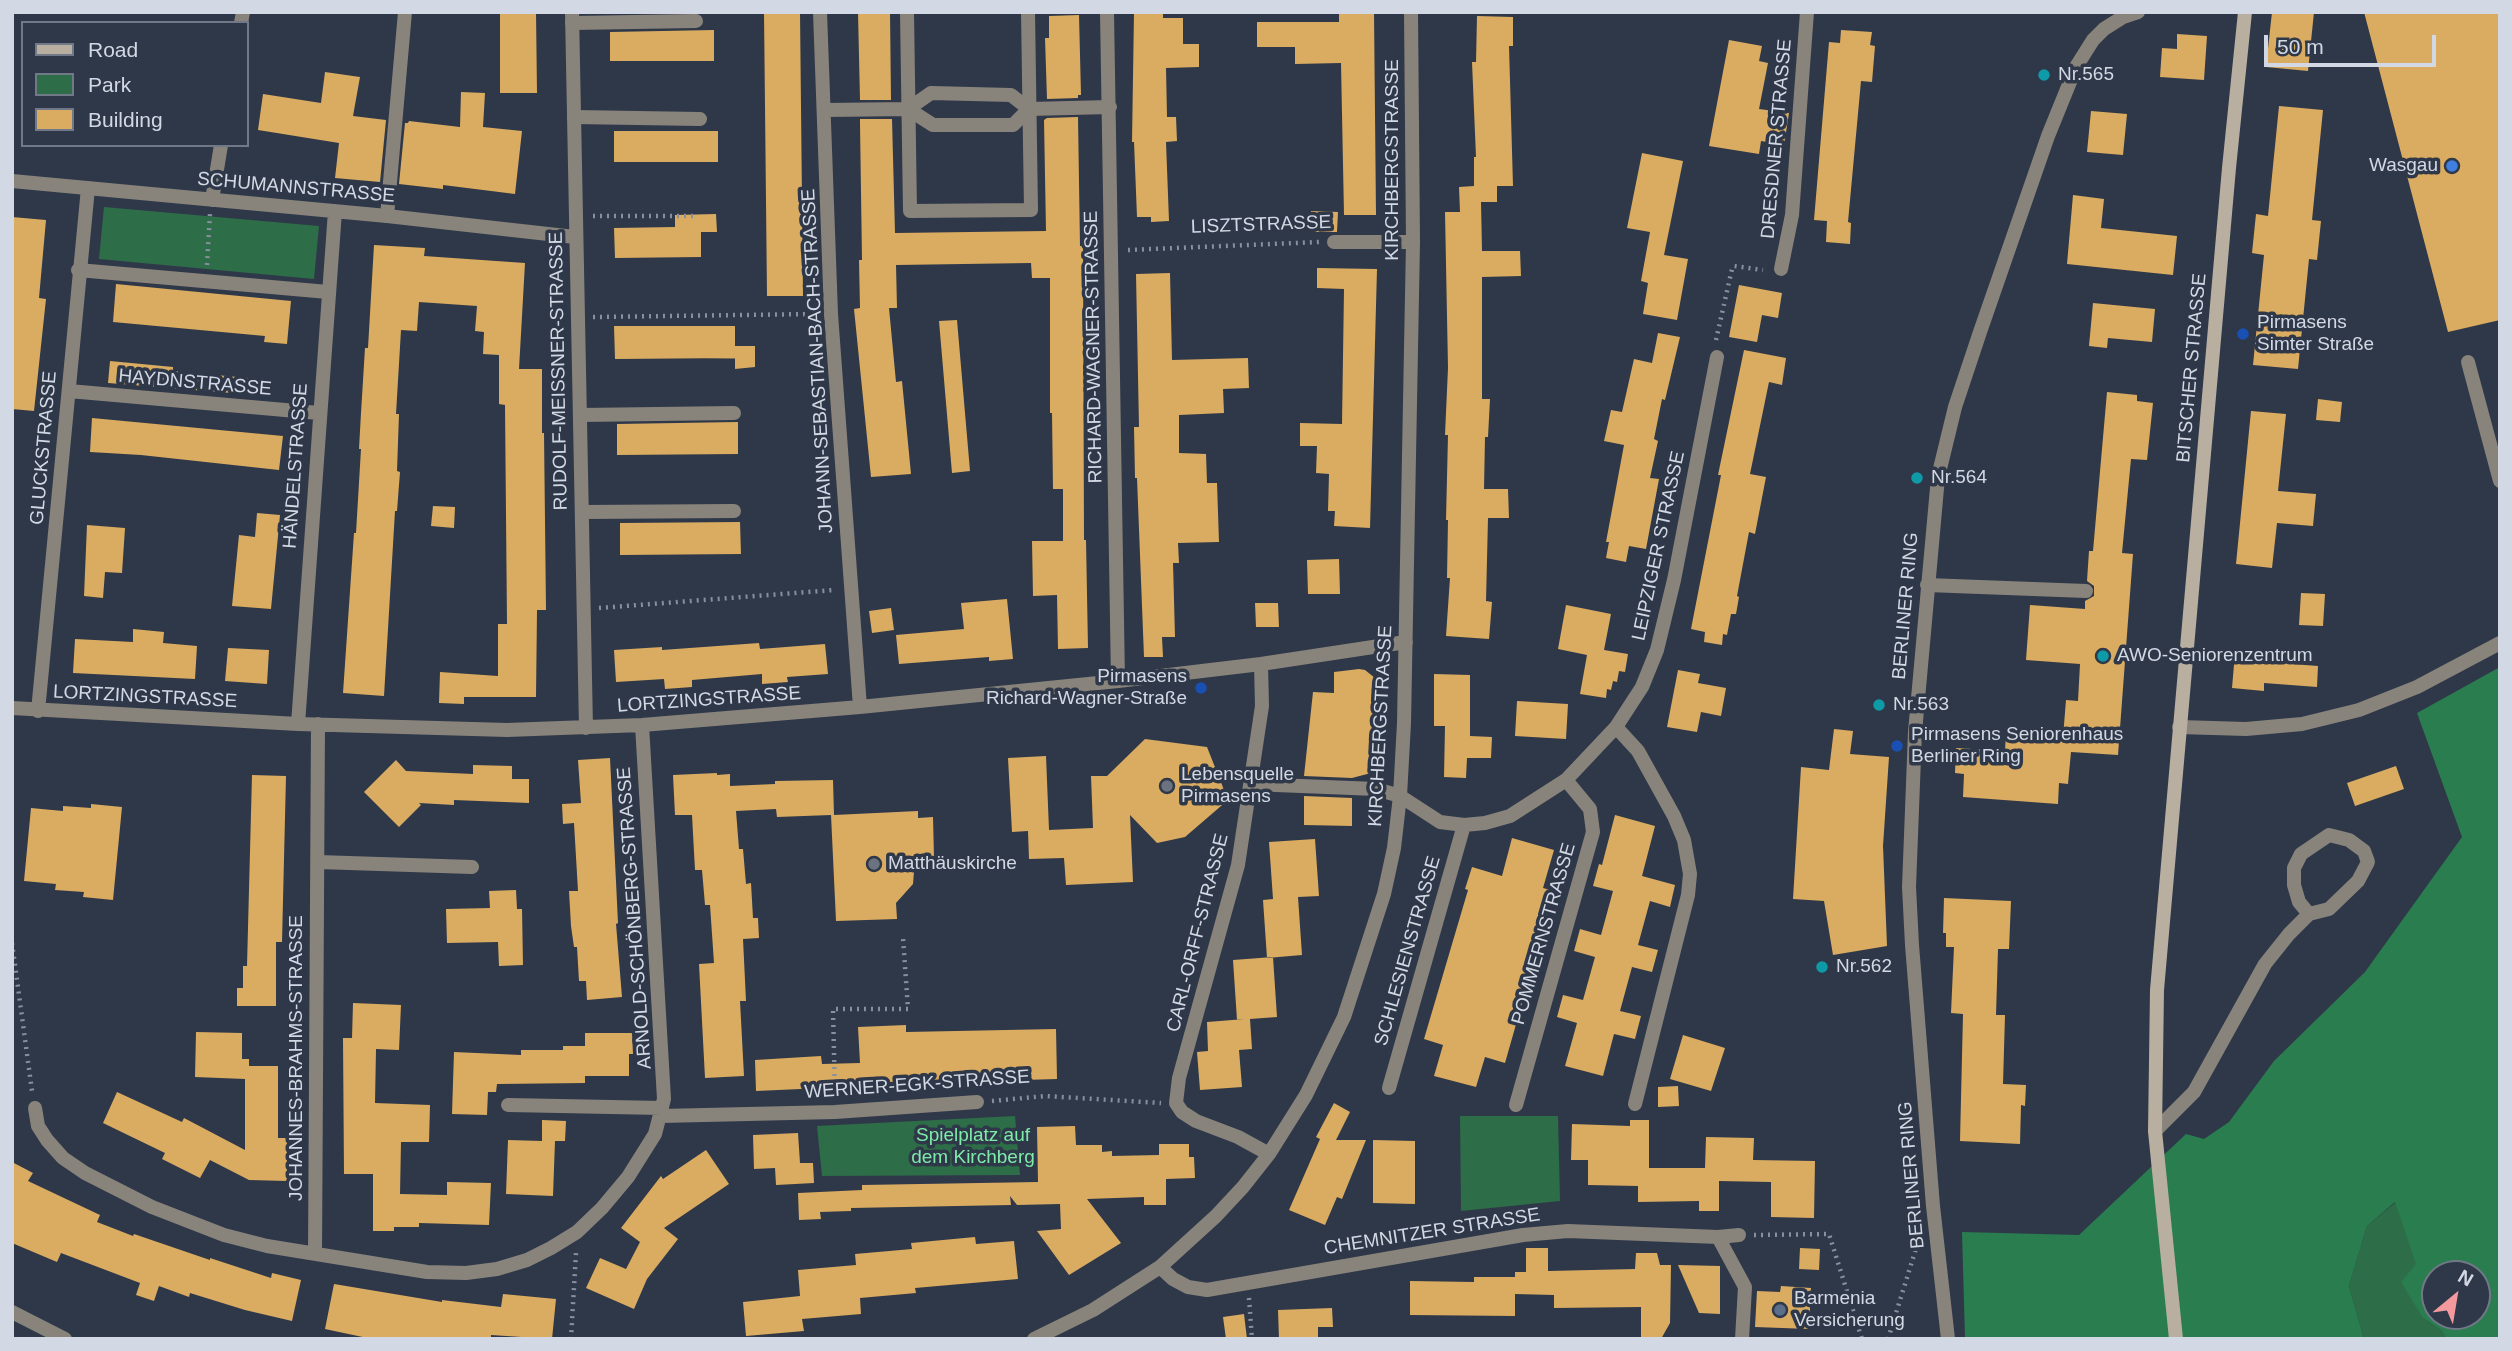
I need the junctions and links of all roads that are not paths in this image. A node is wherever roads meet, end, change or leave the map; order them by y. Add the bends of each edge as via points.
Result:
1 (405, 12) edge
2 (820, 12) edge
3 (907, 12) edge
4 (1028, 12) edge
5 (1107, 12) edge
6 (1411, 12) edge
7 (1807, 12) edge
8 (2138, 12) edge
9 (2245, 12) edge
10 (572, 18) edge
11 (696, 21) dead end
12 (1110, 107) junction
13 (908, 109) junction
14 (1029, 109) junction
15 (825, 110) junction
16 (574, 117) junction
17 (700, 119) dead end
18 (221, 147) edge
19 (12, 181) edge
20 (88, 188) junction
21 (212, 200) junction
22 (335, 211) junction
23 (387, 216) junction
24 (575, 237) junction
25 (1334, 242) road end
26 (1413, 242) junction
27 (1782, 269) road end
28 (78, 270) junction
29 (328, 292) junction
30 (1717, 358) road end
31 (2469, 362) dead end
32 (69, 391) junction
33 (319, 413) junction
34 (734, 413) dead end
35 (580, 415) junction
36 (2500, 481) edge
37 (734, 511) dead end
38 (582, 512) junction
39 (1927, 585) junction
40 (2086, 592) dead end
41 (1406, 642) junction
42 (2500, 643) edge
43 (1261, 664) junction
44 (1118, 681) junction
45 (860, 707) junction
46 (12, 708) edge
47 (38, 711) junction
48 (298, 724) junction
49 (318, 724) junction
50 (642, 725) junction
51 (1616, 727) junction
52 (2179, 727) junction
53 (586, 728) junction
54 (1566, 780) junction
55 (1251, 784) junction
56 (1400, 796) junction
57 (1464, 825) junction
58 (318, 863) junction
59 (472, 867) dead end
60 (2309, 914) junction
61 (1389, 1088) dead end
62 (977, 1102) road end
63 (1636, 1104) dead end
64 (508, 1105) dead end
65 (1516, 1105) dead end
66 (35, 1108) road end
67 (662, 1112) junction
68 (2155, 1131) junction
69 (1269, 1154) junction
70 (1739, 1235) road end
71 (1718, 1237) junction
72 (315, 1254) junction
73 (1160, 1267) junction
74 (12, 1312) edge
75 (65, 1339) edge
76 (1034, 1339) edge
77 (1742, 1339) edge
78 (1948, 1339) edge
79 (2176, 1339) edge

1 - 23 street
2 - 15 street, JOHANN-SEBASTIAN-BACH-STRASSE
3 - 13 street
4 - 14 street
5 - 12 street, RICHARD-WAGNER-STRASSE
6 - 26 street, KIRCHBERGSTRASSE
7 - 27 street, DRESDNER STRASSE via 1792,215
8 - 39 street, BERLINER RING via 2112,23 2093,40 2049,136 1955,407 1938,477
9 - 52 main road, BITSCHER STRASSE
10 - 11 street
10 - 16 street, RUDOLF-MEISSNER-STRASSE
12 - 14 street
12 - 44 street, RICHARD-WAGNER-STRASSE
13 - 14 street via 931,93 1011,94
13 - 14 street via 933,125 1013,125
13 - 14 street via 910,212 1031,210
13 - 15 street
15 - 45 street, JOHANN-SEBASTIAN-BACH-STRASSE via 831,314
16 - 17 street
16 - 24 street, RUDOLF-MEISSNER-STRASSE
18 - 21 street
19 - 20 street, SCHUMANNSTRASSE
20 - 21 street, SCHUMANNSTRASSE
20 - 28 street, GLUCKSTRASSE
21 - 22 street, SCHUMANNSTRASSE
22 - 23 street, SCHUMANNSTRASSE
22 - 29 street, HÄNDELSTRASSE
23 - 24 street, SCHUMANNSTRASSE
24 - 35 street, RUDOLF-MEISSNER-STRASSE
25 - 26 street, LISZTSTRASSE
26 - 41 street, KIRCHBERGSTRASSE
28 - 29 street
28 - 32 street, GLUCKSTRASSE
29 - 33 street, HÄNDELSTRASSE
30 - 51 street, LEIPZIGER STRASSE via 1657,650 1642,687
31 - 36 street
32 - 33 street, HAYDNSTRASSE
32 - 47 street, GLUCKSTRASSE
33 - 48 street, HÄNDELSTRASSE
34 - 35 street
35 - 38 street, RUDOLF-MEISSNER-STRASSE
37 - 38 street
38 - 53 street, RUDOLF-MEISSNER-STRASSE
39 - 40 street
39 - 78 street, BERLINER RING via 1909,887 1933,1206
41 - 43 street, LORTZINGSTRASSE
41 - 56 street, KIRCHBERGSTRASSE
42 - 52 street via 2417,687 2359,710 2302,724 2246,729
43 - 44 street, LORTZINGSTRASSE
43 - 55 street, CARL-ORFF-STRASSE via 1262,706
44 - 45 street, LORTZINGSTRASSE
45 - 50 street, LORTZINGSTRASSE
46 - 47 street, LORTZINGSTRASSE
47 - 48 street, LORTZINGSTRASSE
48 - 49 street, LORTZINGSTRASSE
49 - 53 street, LORTZINGSTRASSE
49 - 58 street, JOHANNES-BRAHMS-STRASSE
50 - 53 street, LORTZINGSTRASSE
50 - 67 street, ARNOLD-SCHÖNBERG-STRASSE via 664,1072
51 - 54 street, LEIPZIGER STRASSE
51 - 63 street via 1638,751 1674,816 1690,874
52 - 68 main road, BITSCHER STRASSE via 2157,990
54 - 57 street, LEIPZIGER STRASSE via 1510,816
54 - 65 street, POMMERNSTRASSE via 1590,809 1592,832
55 - 56 street via 1376,789
55 - 69 street, CARL-ORFF-STRASSE via 1238,865 1176,1103 1196,1121
56 - 57 street, LEIPZIGER STRASSE via 1440,822
56 - 69 street, KIRCHBERGSTRASSE via 1384,894 1344,1017 1306,1096
57 - 61 street, SCHLESIENSTRASSE
58 - 59 street
58 - 72 street, JOHANNES-BRAHMS-STRASSE
60 - 60 street via 2329,909 2358,881 2368,862 2364,851 2349,840 2329,835 2301,854 2294,867 2294,885
60 - 68 street via 2265,964 2194,1092
62 - 67 street, WERNER-EGK-STRASSE via 835,1112
64 - 67 street
66 - 72 street, ARNOLD-SCHÖNBERG-STRASSE via 38,1126 63,1158 113,1188 224,1235
67 - 72 street, ARNOLD-SCHÖNBERG-STRASSE via 644,1154 602,1208 577,1231 527,1260 466,1273 427,1272
68 - 79 main road, BITSCHER STRASSE
69 - 73 street, KIRCHBERGSTRASSE via 1216,1216
70 - 71 street, CHEMNITZER STRASSE
71 - 73 street, CHEMNITZER STRASSE via 1568,1231 1523,1235 1207,1290 1188,1287
71 - 77 street via 1745,1287
73 - 76 street, KIRCHBERGSTRASSE via 1093,1310
74 - 75 street

